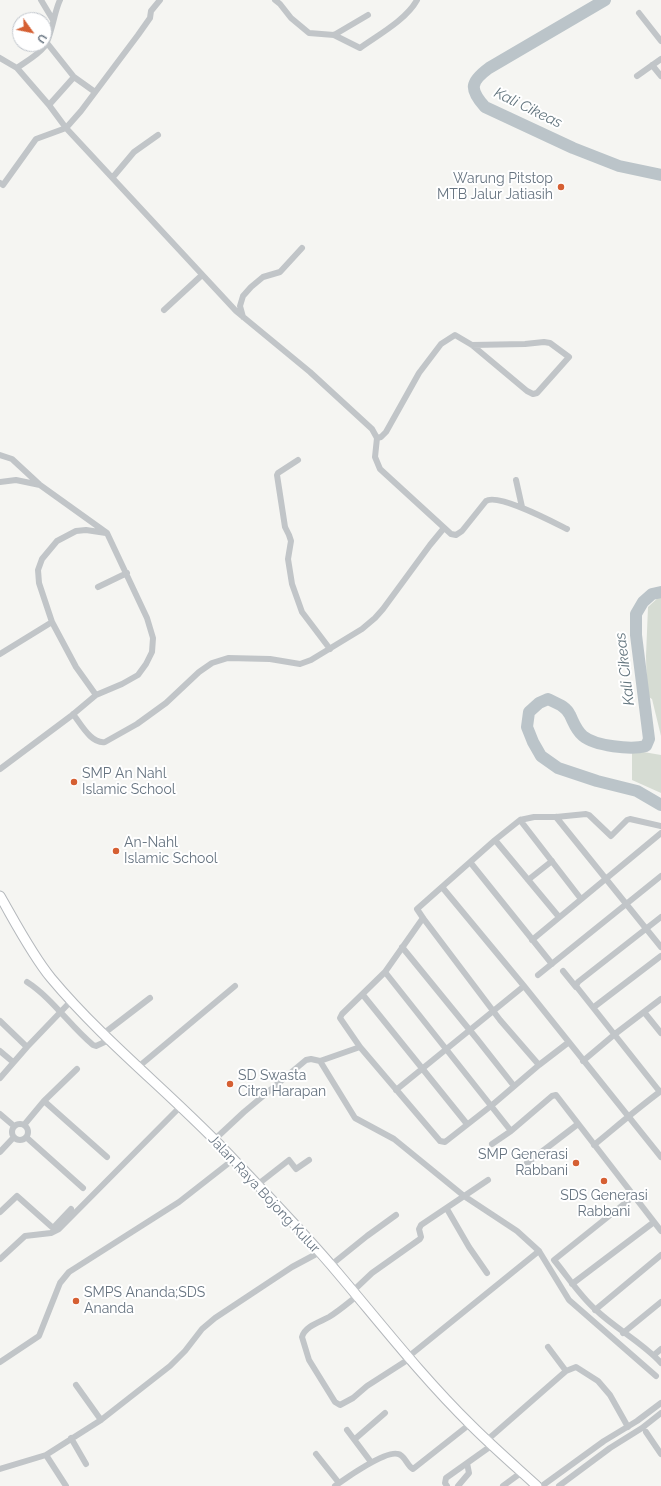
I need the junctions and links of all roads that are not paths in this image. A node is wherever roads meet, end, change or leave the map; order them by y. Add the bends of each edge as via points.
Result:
1 (41, 0) edge
2 (60, 0) edge
3 (160, 0) edge
4 (275, 0) edge
5 (417, 0) edge
6 (639, 12) dead end
7 (368, 15) dead end
8 (53, 20) junction
9 (52, 24) edge
10 (334, 35) junction
11 (661, 41) edge
12 (52, 49) edge
13 (38, 52) edge
14 (0, 58) edge
15 (661, 59) edge
16 (652, 65) junction
17 (17, 68) junction
18 (637, 76) dead end
19 (661, 76) edge
20 (74, 77) junction
21 (94, 92) junction
22 (50, 104) junction
23 (66, 128) junction
24 (158, 135) dead end
25 (113, 177) junction
26 (0, 183) edge
27 (302, 248) dead end
28 (202, 275) junction
29 (164, 310) dead end
30 (243, 317) junction
31 (472, 345) junction
32 (377, 438) junction
33 (0, 455) edge
34 (298, 460) dead end
35 (516, 480) dead end
36 (0, 482) edge
37 (40, 486) junction
38 (522, 508) junction
39 (444, 528) junction
40 (567, 529) dead end
41 (108, 533) junction
42 (127, 572) junction
43 (98, 587) dead end
44 (52, 622) junction
45 (330, 649) junction
46 (0, 654) edge
47 (96, 695) junction
48 (73, 714) junction
49 (0, 769) edge
50 (556, 817) junction
51 (520, 820) junction
52 (661, 826) edge
53 (661, 834) edge
54 (495, 840) junction
55 (552, 861) junction
56 (470, 862) junction
57 (661, 876) edge
58 (528, 880) junction
59 (607, 880) junction
60 (442, 887) junction
61 (0, 896) edge
62 (581, 899) junction
63 (627, 905) junction
64 (559, 917) junction
65 (661, 917) edge
66 (423, 918) junction
67 (646, 929) junction
68 (532, 940) junction
69 (402, 947) junction
70 (661, 947) edge
71 (661, 956) edge
72 (552, 964) junction
73 (563, 971) dead end
74 (385, 972) junction
75 (538, 976) dead end
76 (27, 982) dead end
77 (234, 986) dead end
78 (524, 986) junction
79 (576, 987) junction
80 (363, 994) junction
81 (150, 998) dead end
82 (661, 999) edge
83 (72, 1000) junction
84 (594, 1007) junction
85 (494, 1011) junction
86 (644, 1012) junction
87 (60, 1013) junction
88 (0, 1021) edge
89 (470, 1030) junction
90 (661, 1033) edge
91 (615, 1034) junction
92 (106, 1037) junction
93 (569, 1042) junction
94 (27, 1047) junction
95 (360, 1047) junction
96 (447, 1049) junction
97 (0, 1051) edge
98 (320, 1061) junction
99 (583, 1061) junction
100 (13, 1062) junction
101 (539, 1065) junction
102 (137, 1068) junction
103 (77, 1069) dead end
104 (422, 1069) junction
105 (0, 1078) edge
106 (514, 1086) junction
107 (396, 1090) junction
108 (660, 1091) edge
109 (44, 1102) junction
110 (491, 1106) junction
111 (180, 1107) junction
112 (0, 1114) edge
113 (628, 1117) junction
114 (467, 1124) junction
115 (578, 1124) junction
116 (24, 1125) junction
117 (14, 1126) junction
118 (511, 1131) junction
119 (26, 1136) junction
120 (14, 1137) junction
121 (214, 1140) junction
122 (492, 1144) dead end
123 (594, 1145) junction
124 (0, 1152) edge
125 (107, 1157) dead end
126 (661, 1157) edge
127 (234, 1159) junction
128 (309, 1160) dead end
129 (527, 1163) dead end
130 (488, 1180) dead end
131 (257, 1185) junction
132 (83, 1188) dead end
133 (464, 1196) junction
134 (634, 1196) junction
135 (71, 1209) dead end
136 (447, 1209) junction
137 (0, 1212) edge
138 (396, 1216) dead end
139 (654, 1222) junction
140 (661, 1231) edge
141 (539, 1251) junction
142 (320, 1252) junction
143 (661, 1255) edge
144 (0, 1259) edge
145 (331, 1265) junction
146 (487, 1272) dead end
147 (572, 1284) junction
148 (355, 1294) junction
149 (661, 1302) edge
150 (595, 1310) junction
151 (623, 1333) junction
152 (548, 1347) dead end
153 (661, 1349) edge
154 (654, 1355) junction
155 (409, 1358) junction
156 (0, 1362) edge
157 (661, 1363) edge
158 (566, 1371) junction
159 (656, 1376) dead end
160 (76, 1385) dead end
161 (661, 1403) edge
162 (385, 1413) dead end
163 (661, 1413) edge
164 (101, 1420) junction
165 (637, 1421) junction
166 (470, 1424) junction
167 (628, 1427) junction
168 (347, 1430) dead end
169 (644, 1430) junction
170 (72, 1438) junction
171 (355, 1439) junction
172 (489, 1443) junction
173 (46, 1454) junction
174 (316, 1454) dead end
175 (661, 1454) edge
176 (371, 1462) junction
177 (466, 1463) junction
178 (86, 1464) dead end
179 (0, 1469) edge
180 (522, 1472) junction
181 (337, 1485) edge
182 (66, 1486) edge
183 (447, 1486) edge
184 (458, 1486) edge
185 (503, 1486) edge
186 (537, 1486) edge
187 (542, 1486) edge
188 (559, 1486) edge

1 - 8 street
2 - 8 street
3 - 21 street via 138,35
4 - 10 street via 309,33
5 - 10 street via 405,15 360,48
6 - 11 street
7 - 10 street
8 - 9 street
12 - 20 street
13 - 17 street
14 - 17 street
15 - 16 street
16 - 18 street
16 - 19 street
17 - 22 street
20 - 21 street
20 - 22 street
21 - 23 street
22 - 23 street
23 - 25 street
23 - 26 street via 36,139 3,185
24 - 25 street via 134,152
25 - 28 street
27 - 30 street via 280,272 263,277 243,296 240,306
28 - 29 street
28 - 30 street
30 - 32 street via 310,372 372,429
31 - 31 street via 532,394 537,393 568,358 544,342
31 - 32 street via 455,336 441,344 419,373 386,432
32 - 39 street via 375,458 380,469
33 - 37 street via 12,459
34 - 45 street via 277,476 285,527 291,541 288,559 292,584 302,612
35 - 38 street
36 - 37 street via 16,480
37 - 41 street
38 - 39 street via 489,499 460,533 451,534
38 - 40 street
39 - 45 street via 375,618
41 - 42 street
41 - 44 street via 76,531 57,541 42,559 38,570 39,583
42 - 43 street
42 - 47 street via 147,618 153,638 152,652 138,675
44 - 46 street
44 - 47 street via 76,667
45 - 48 street via 300,664 270,659 228,658 212,663 198,672 166,703 137,724 105,742 100,743 92,739
47 - 48 street
48 - 49 street
50 - 51 street
50 - 52 street via 589,815 611,836 630,819
50 - 59 street
51 - 54 street
51 - 55 street
53 - 59 street
54 - 56 street
54 - 58 street
55 - 58 street
55 - 62 street
56 - 60 street
56 - 68 street
57 - 63 street
58 - 64 street
59 - 62 street
59 - 63 street
60 - 66 street via 418,907 418,912
60 - 78 street
61 - 83 main road, Jalan Raya Bojong Kulur via 50,977
62 - 64 street
63 - 67 street
63 - 72 street
64 - 68 street
65 - 67 street
66 - 69 street
66 - 85 street
67 - 70 street
67 - 79 street via 578,982
68 - 72 street
69 - 74 street
69 - 89 street
71 - 84 street
72 - 75 street
73 - 79 street
74 - 80 street
74 - 96 street
76 - 87 street via 38,989
77 - 102 street
78 - 85 street
78 - 93 street
79 - 84 street
80 - 95 street via 340,1018
80 - 104 street
81 - 92 street
82 - 86 street
83 - 87 street
83 - 92 main road, Jalan Raya Bojong Kulur
84 - 91 street
85 - 89 street
85 - 101 street
86 - 90 street
86 - 91 street
87 - 92 street via 96,1046
87 - 94 street
88 - 94 street
89 - 96 street
89 - 106 street
91 - 99 street
91 - 108 street
92 - 102 main road, Jalan Raya Bojong Kulur
93 - 99 street
93 - 101 street
94 - 100 street
95 - 98 street
95 - 107 street
96 - 104 street
96 - 110 street
97 - 100 street
98 - 121 street via 306,1060
98 - 133 street via 355,1118 394,1139
99 - 113 street
100 - 105 street
101 - 106 street
102 - 111 main road, Jalan Raya Bojong Kulur
103 - 109 street
104 - 107 street
104 - 114 street
106 - 110 street
107 - 114 street via 442,1142
108 - 113 street
109 - 116 street
109 - 125 street
110 - 114 street
110 - 118 street
111 - 121 main road, Jalan Raya Bojong Kulur
111 - 144 street via 59,1229 51,1233 23,1237
112 - 117 street
113 - 123 street
113 - 126 street
115 - 118 street via 554,1095
115 - 123 street
115 - 129 street
116 - 117 street
116 - 119 street via 28,1130
117 - 120 street
118 - 122 street
119 - 120 street via 20,1139
119 - 132 street
120 - 124 street
121 - 127 main road, Jalan Raya Bojong Kulur
123 - 134 street
127 - 131 main road, Jalan Raya Bojong Kulur
127 - 156 street via 179,1202 69,1272 60,1283 39,1336
128 - 131 street via 296,1169 289,1160
130 - 133 street
131 - 142 main road, Jalan Raya Bojong Kulur
133 - 136 street
133 - 141 street via 518,1231
134 - 139 street
134 - 147 street via 554,1260
135 - 137 street via 53,1228 18,1196
136 - 146 street
136 - 148 street via 421,1226 420,1239 372,1274
138 - 145 street
139 - 140 street
139 - 147 street
141 - 155 street
141 - 159 street via 569,1300
142 - 145 main road, Jalan Raya Bojong Kulur
142 - 164 street via 211,1320 170,1366
143 - 150 street
145 - 148 main road, Jalan Raya Bojong Kulur
147 - 150 street
148 - 155 main road, Jalan Raya Bojong Kulur
148 - 155 street via 303,1333 302,1337 309,1360 335,1402 340,1405 353,1398
149 - 151 street
150 - 151 street
151 - 154 street
152 - 158 street
153 - 154 street
154 - 157 street
155 - 166 main road, Jalan Raya Bojong Kulur
158 - 167 street via 576,1367 598,1381 610,1395
158 - 172 street
160 - 164 street
161 - 165 street
162 - 171 street
163 - 169 street
164 - 170 street
165 - 167 street
165 - 169 street
166 - 172 main road, Jalan Raya Bojong Kulur
166 - 176 street via 413,1469 398,1453
167 - 187 street via 604,1440
168 - 171 street
169 - 175 street
169 - 188 street via 610,1448
170 - 173 street
170 - 178 street
171 - 176 street
172 - 177 street
172 - 180 main road, Jalan Raya Bojong Kulur
173 - 179 street
173 - 182 street
174 - 181 street
176 - 181 street
177 - 183 street via 446,1478
177 - 184 street via 469,1473
180 - 185 street
180 - 186 main road, Jalan Raya Bojong Kulur

